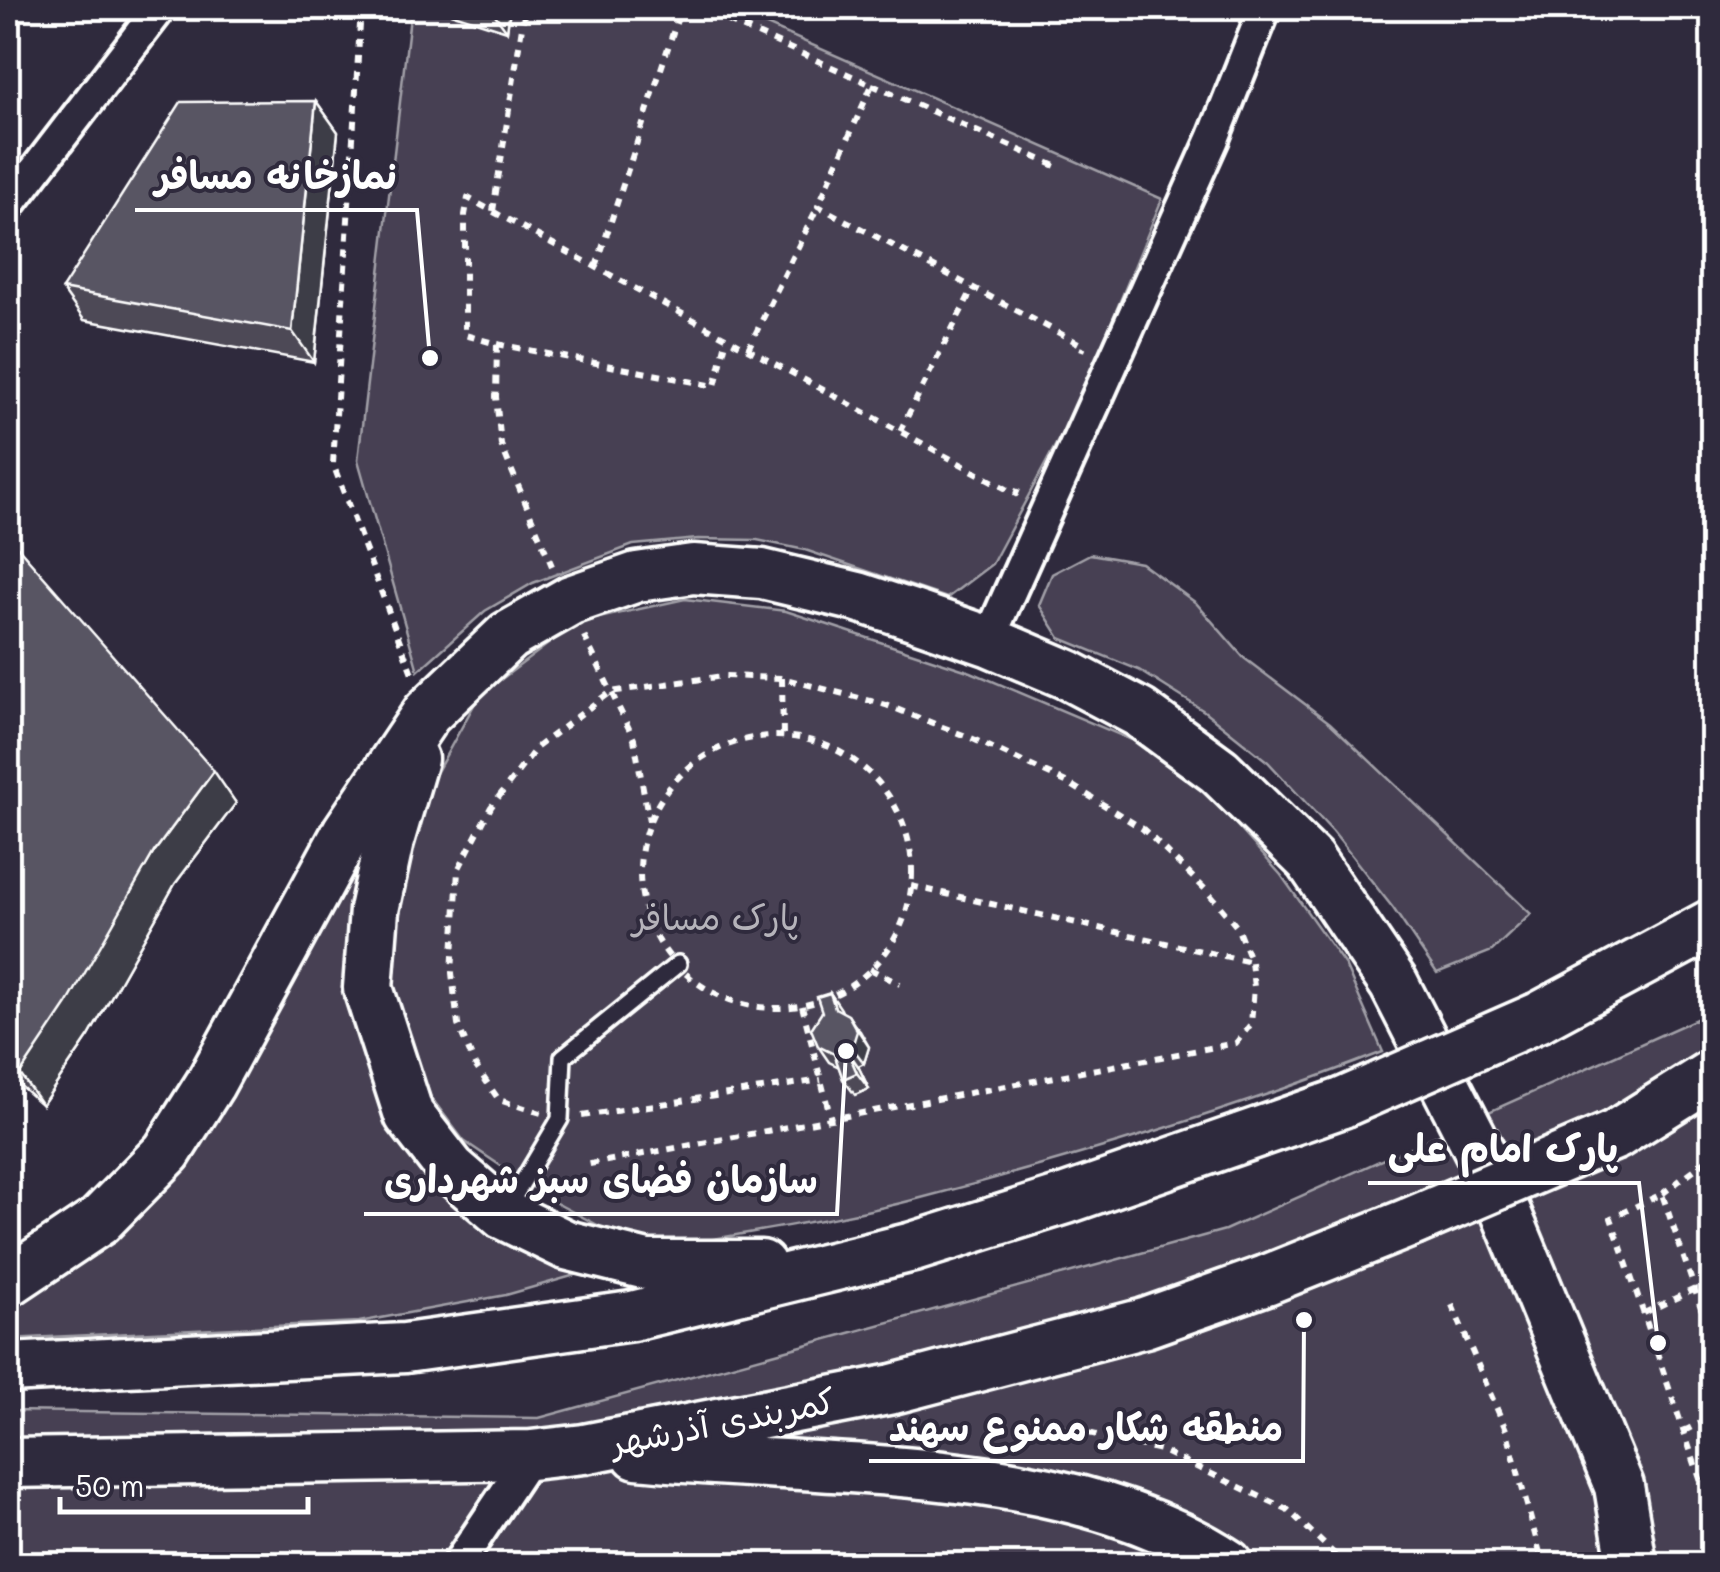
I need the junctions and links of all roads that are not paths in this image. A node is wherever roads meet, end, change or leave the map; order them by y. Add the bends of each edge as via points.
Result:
1 (160, 8) edge
2 (1265, 8) edge
3 (8, 206) edge
4 (988, 641) junction
5 (427, 713) junction
6 (1712, 924) edge
7 (678, 964) road end
8 (1712, 1074) edge
9 (504, 1215) junction
10 (913, 1247) junction
11 (8, 1282) edge
12 (8, 1368) edge
13 (584, 1449) junction
14 (532, 1455) junction
15 (8, 1464) edge
16 (458, 1564) edge
17 (1228, 1564) edge
18 (1632, 1564) edge

1 - 3 street
2 - 4 street via 1200,170
4 - 5 highway via 781,578 693,568 638,576 571,600 508,636
4 - 18 highway via 1140,714 1219,770 1310,860 1394,984 1486,1164 1619,1486
5 - 9 highway via 385,858 368,988 409,1116 452,1170
5 - 11 highway via 347,832 167,1152 99,1221
6 - 10 highway, bridge via 1539,1017 1342,1102
7 - 9 lane via 563,1057 560,1120
8 - 13 highway, کمربندی آذرشهر, bridge via 1615,1135 1411,1222 1145,1323 894,1388
9 - 10 highway via 566,1245 647,1265 754,1266
10 - 12 highway via 632,1316 405,1348
13 - 14 highway, کمربندی آذرشهر
13 - 17 highway via 905,1472 1046,1493 1122,1511
14 - 15 highway, کمربندی آذرشهر
14 - 16 street

